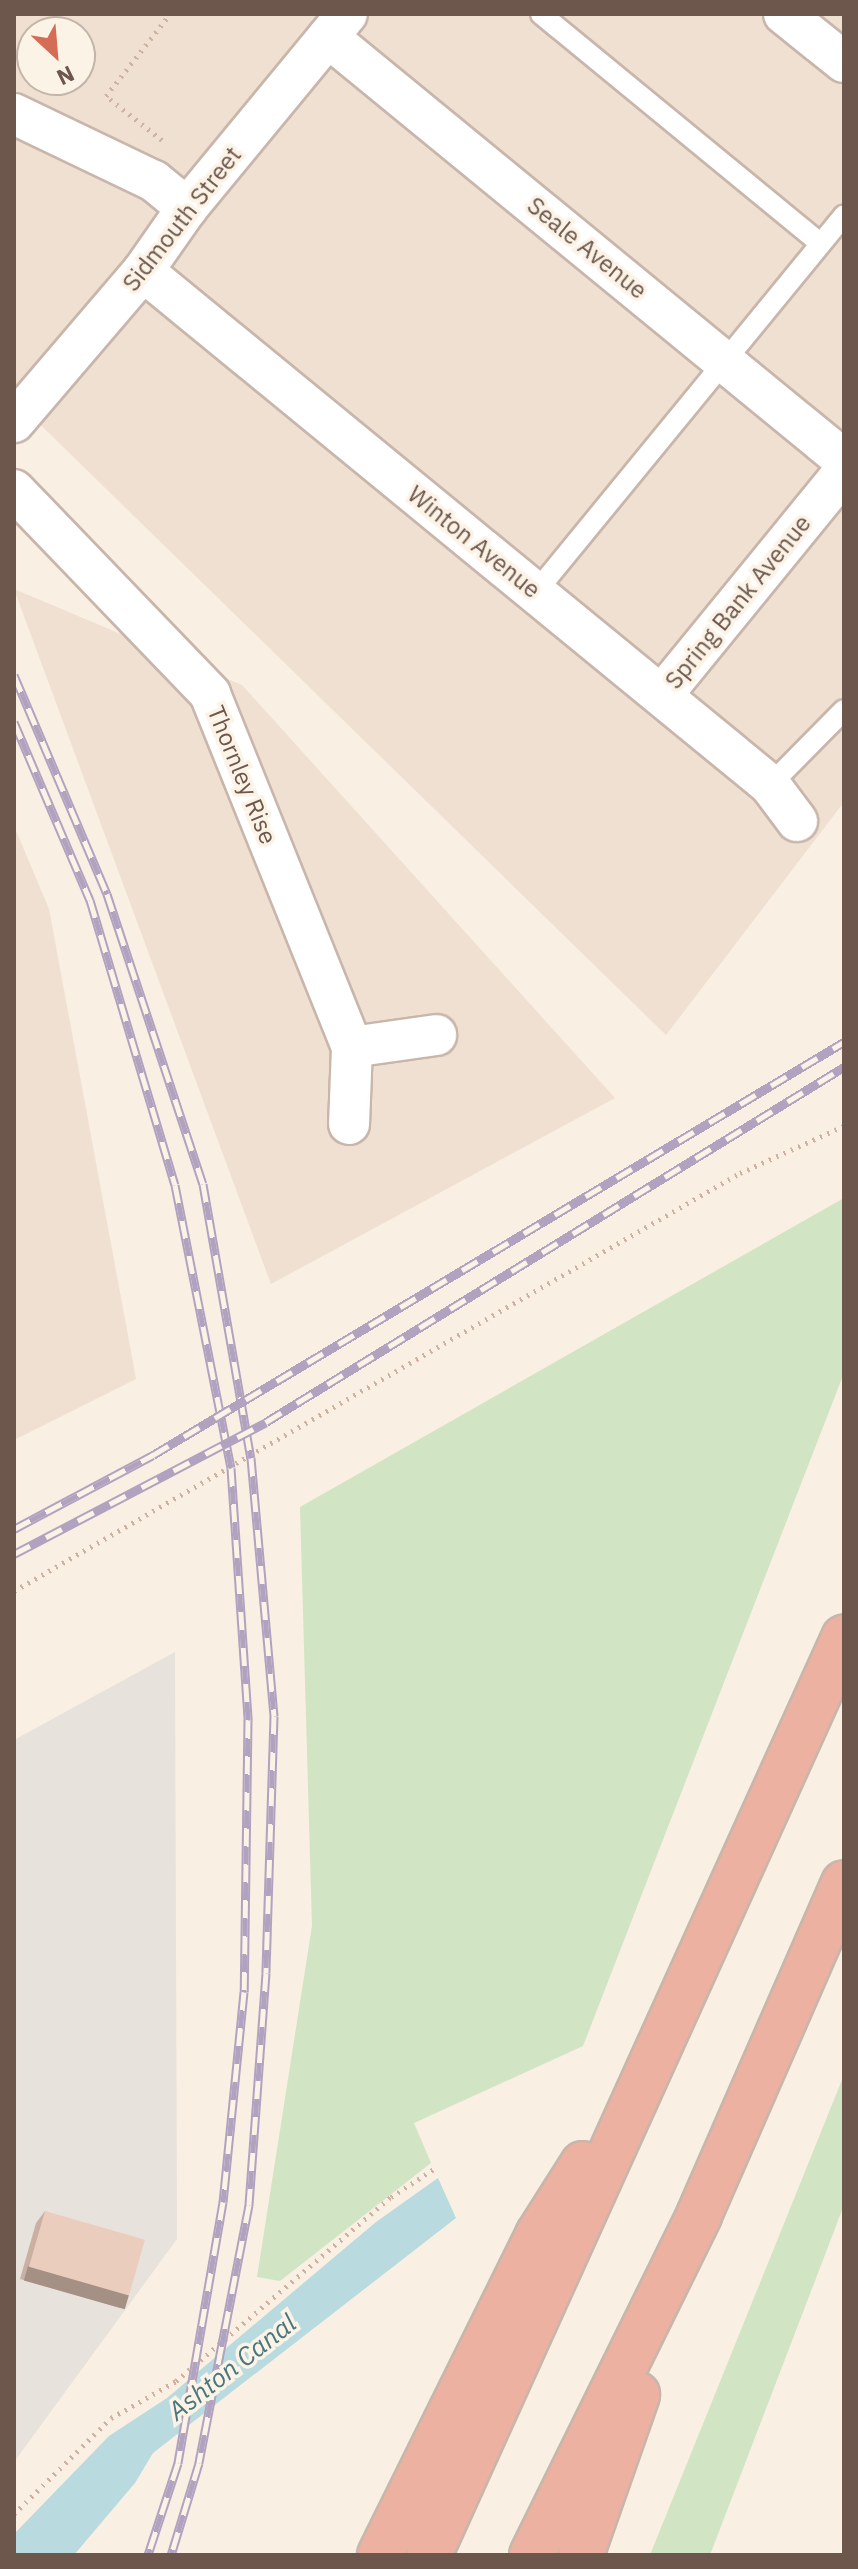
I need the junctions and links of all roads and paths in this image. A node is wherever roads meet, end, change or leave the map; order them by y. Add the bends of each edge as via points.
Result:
1 (170, 14) edge
2 (541, 14) edge
3 (784, 14) edge
4 (338, 26) edge
5 (844, 62) edge
6 (108, 94) dead end
7 (14, 114) edge
8 (187, 208) junction
9 (844, 215) edge
10 (820, 243) junction
11 (143, 271) junction
12 (725, 360) junction
13 (14, 422) edge
14 (844, 460) edge
15 (844, 472) edge
16 (14, 490) edge
17 (535, 593) junction
18 (662, 695) junction
19 (844, 710) edge
20 (770, 785) junction
21 (797, 821) dead end
22 (436, 1035) dead end
23 (352, 1047) junction
24 (349, 1124) dead end
25 (844, 1126) edge
26 (14, 1591) edge
27 (844, 1638) edge
28 (844, 1883) edge
29 (671, 2027) junction
30 (434, 2169) dead end
31 (699, 2215) junction
32 (14, 2514) edge
33 (380, 2555) edge
34 (429, 2555) edge
35 (532, 2555) edge
36 (581, 2555) edge

1 - 6 path
2 - 10 lane
3 - 5 street
4 - 8 street, Sidmouth Street
4 - 12 street, Seale Avenue
7 - 8 street via 142,175
8 - 11 street, Sidmouth Street
9 - 10 lane
10 - 12 lane
11 - 13 street, Sidmouth Street
11 - 17 street, Winton Avenue
12 - 14 street, Seale Avenue
12 - 17 lane
15 - 18 street, Spring Bank Avenue
16 - 23 street, Thornley Rise via 210,694
17 - 18 street, Winton Avenue
18 - 20 street, Winton Avenue
19 - 20 lane
20 - 21 street, Winton Avenue
22 - 23 street
23 - 24 street, Thornley Rise
25 - 26 path via 740,1173
27 - 29 highway
28 - 31 highway
29 - 33 highway via 538,2235
29 - 34 highway
30 - 32 path via 391,2197 176,2381 111,2418
31 - 35 highway
31 - 36 highway

